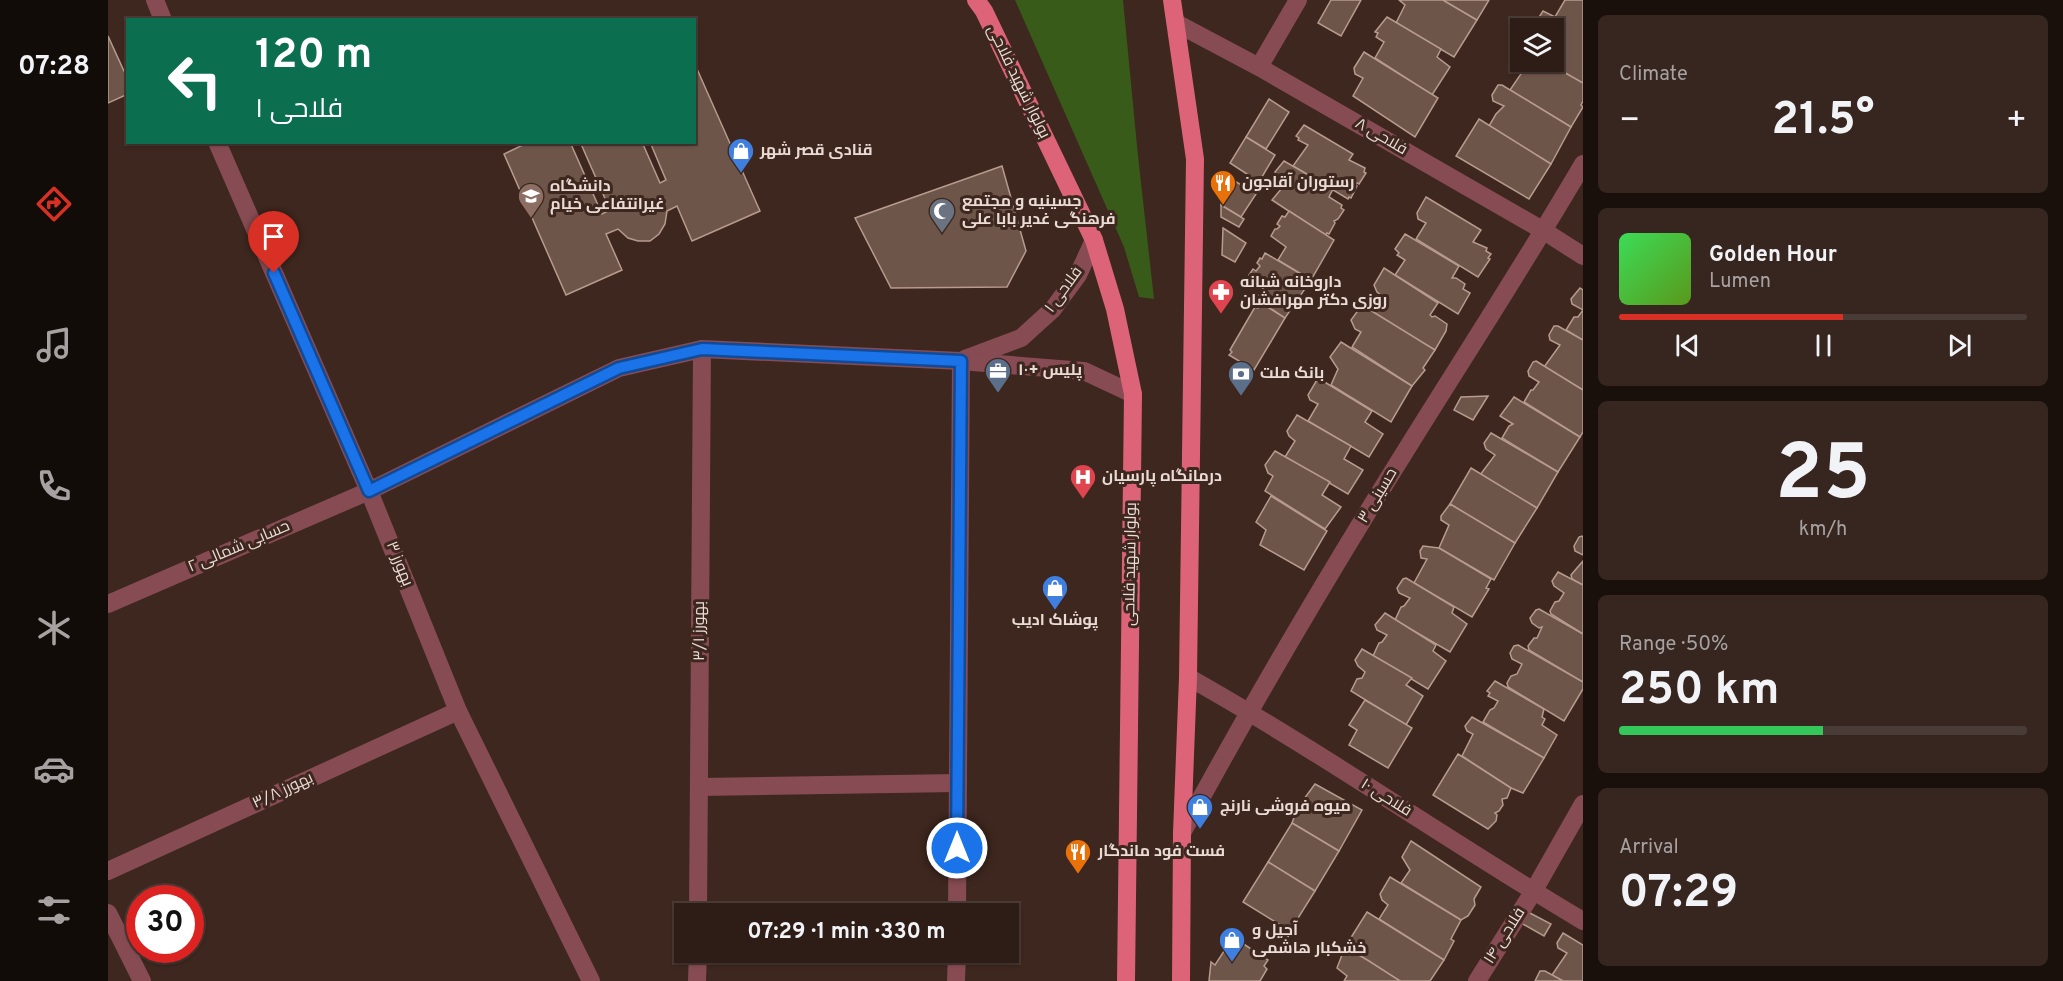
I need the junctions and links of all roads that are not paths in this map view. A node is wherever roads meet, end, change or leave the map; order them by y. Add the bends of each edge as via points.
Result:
1 (155, 0) edge
2 (976, 0) edge
3 (1172, 0) edge
4 (1298, 0) edge
5 (162, 18) edge
6 (1176, 23) junction
7 (1259, 67) junction
8 (218, 144) edge
9 (1583, 164) edge
10 (1544, 231) junction
11 (1094, 240) junction
12 (1583, 256) edge
13 (702, 349) junction
14 (961, 361) junction
15 (1133, 394) junction
16 (369, 491) junction
17 (108, 604) edge
18 (1188, 677) junction
19 (458, 711) junction
20 (1249, 711) junction
21 (958, 783) junction
22 (699, 787) junction
23 (1583, 804) edge
24 (1182, 833) junction
25 (108, 871) edge
26 (1533, 892) junction
27 (698, 903) edge
28 (957, 903) edge
29 (108, 913) edge
30 (1583, 921) edge
31 (698, 963) edge
32 (957, 963) edge
33 (142, 981) edge
34 (591, 981) edge
35 (697, 981) edge
36 (956, 981) edge
37 (1126, 981) edge
38 (1181, 981) edge
39 (1478, 981) edge

1 - 5 street
2 - 11 main road, بولوار شهید فلاحی
3 - 6 main road
4 - 7 street
6 - 7 street, فلاحی ۸
6 - 18 main road via 1195,159
7 - 10 street, فلاحی ۸
8 - 16 street, بهورز ۳
9 - 10 street, حسینی ۳
10 - 12 street, فلاحی ۸
10 - 20 street, حسینی ۳
11 - 14 street, فلاحی ۱ via 1078,275 1053,309 1021,338
11 - 15 main road, بولوار شهید فلاحی via 1115,309
13 - 14 street, فلاحی ۱
13 - 16 street, فلاحی ۱ via 619,368
13 - 22 street, بهورز ۳/۱
14 - 15 street, فلاحی ۱ via 1084,371
14 - 21 street
15 - 37 main road, بولوار شهید فلاحی
16 - 17 street, حسابی شمالی ۲
16 - 19 street, بهورز ۳
18 - 20 street, فلاحی ۱۰
18 - 24 main road
19 - 25 street, بهورز ۳/۸
19 - 34 street, بهورز ۳
20 - 24 street, حسینی ۳
20 - 26 street, فلاحی ۱۰
21 - 22 street
21 - 28 street
22 - 27 street, بهورز ۳/۱
23 - 26 street, فلاحی ۱۴
24 - 38 main road
26 - 30 street, فلاحی ۱۰
26 - 39 street, فلاحی ۱۴
29 - 33 street
31 - 35 street
32 - 36 street

